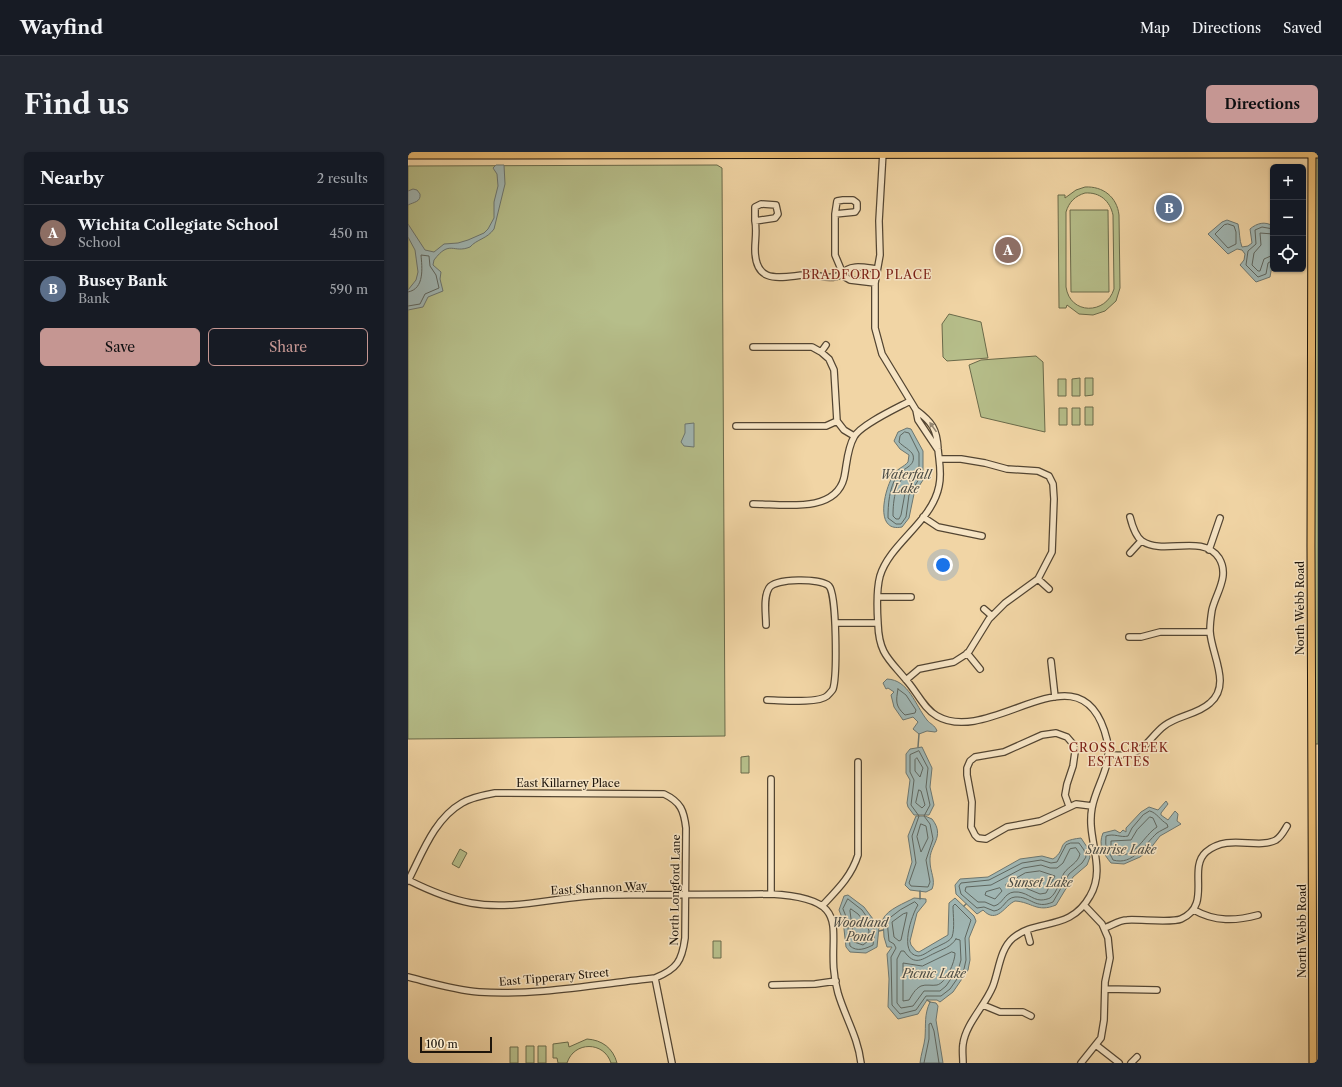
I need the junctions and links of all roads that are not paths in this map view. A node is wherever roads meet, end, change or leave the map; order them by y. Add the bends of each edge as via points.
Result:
1 (883, 153) edge
2 (988, 153) edge
3 (1130, 153) edge
4 (1314, 153) edge
5 (408, 155) edge
6 (835, 214) dead end
7 (755, 221) junction
8 (877, 269) junction
9 (843, 274) junction
10 (875, 283) junction
11 (826, 345) dead end
12 (753, 347) dead end
13 (821, 352) junction
14 (910, 401) junction
15 (916, 410) junction
16 (837, 421) junction
17 (736, 426) dead end
18 (854, 436) junction
19 (938, 450) junction
20 (940, 460) junction
21 (835, 495) junction
22 (841, 500) dead end
23 (753, 504) dead end
24 (923, 517) junction
25 (1130, 517) dead end
26 (1220, 518) dead end
27 (982, 536) dead end
28 (1141, 541) junction
29 (1209, 550) junction
30 (1130, 553) dead end
31 (1038, 579) junction
32 (1049, 589) dead end
33 (878, 597) junction
34 (911, 597) dead end
35 (984, 609) dead end
36 (992, 616) junction
37 (878, 623) junction
38 (835, 624) junction
39 (766, 625) dead end
40 (1210, 632) junction
41 (1129, 637) dead end
42 (967, 654) junction
43 (1051, 661) dead end
44 (980, 670) dead end
45 (906, 680) junction
46 (1055, 697) junction
47 (767, 700) dead end
48 (1108, 755) junction
49 (858, 762) dead end
50 (771, 779) dead end
51 (676, 801) joint
52 (1069, 806) junction
53 (1092, 806) junction
54 (1287, 826) dead end
55 (408, 880) edge
56 (771, 894) junction
57 (685, 895) junction
58 (1084, 905) junction
59 (822, 906) junction
60 (1194, 910) junction
61 (1258, 915) dead end
62 (1315, 920) edge
63 (1104, 928) junction
64 (1027, 931) junction
65 (1030, 942) dead end
66 (408, 977) edge
67 (655, 978) junction
68 (836, 981) junction
69 (772, 985) dead end
70 (1105, 989) junction
71 (1157, 990) dead end
72 (983, 1005) junction
73 (1031, 1016) dead end
74 (1316, 1029) edge
75 (1096, 1045) junction
76 (1137, 1057) dead end
77 (672, 1063) edge
78 (861, 1063) edge
79 (963, 1063) edge
80 (1082, 1063) edge
81 (1119, 1063) edge
82 (1131, 1063) edge
83 (1313, 1063) edge

1 - 2 main road
1 - 5 main road
1 - 8 street via 879,221 881,239
2 - 3 main road
3 - 4 main road
4 - 62 main road, North Webb Road via 1311,547
6 - 9 street via 835,255
7 - 7 street via 775,218 778,214 776,205 761,204 755,207
7 - 9 street via 757,266 765,275 784,279 807,275 833,279
8 - 9 street via 854,267 845,270
8 - 10 street
9 - 10 street via 850,280
10 - 14 street via 876,328 882,354
11 - 13 street
12 - 13 street via 812,347
13 - 16 street via 829,359 834,370
14 - 15 street
14 - 18 street via 868,424
15 - 19 street via 918,420
19 -> 15 street via 937,431
16 - 17 street via 826,426
16 - 18 street via 844,430
18 - 21 street via 847,457 844,479
19 - 20 street
20 - 24 street via 939,486 932,505
20 - 31 street via 961,459 1007,469 1043,472 1049,476 1053,484 1052,552
21 - 22 street
21 - 23 street via 824,502 813,504
24 - 27 street via 938,526
24 - 33 street via 888,560 880,576
25 - 28 street
26 - 29 street
28 - 29 street via 1152,546 1197,546
28 - 30 street
29 - 40 street via 1219,558 1223,567 1223,579 1212,610
31 - 32 street
31 - 36 street
33 - 34 street
33 - 37 street
35 - 36 street
36 - 42 street
37 - 38 street
37 - 45 street via 883,651
38 - 39 street via 834,596 828,585 819,581 789,581 776,582 769,588 766,599
38 - 47 street via 835,678 832,690 826,697 812,700
40 - 41 street via 1160,632
40 - 48 street via 1220,673 1218,690 1211,703 1198,712 1165,725 1141,749 1130,754
42 - 44 street
42 - 45 street via 954,662 919,669
43 - 46 street
45 - 46 street via 932,712 939,718 953,721 968,722 987,718 1028,703
46 - 48 street via 1073,696 1085,701 1093,709 1108,743
48 - 53 street via 1105,773
49 - 59 street via 858,855 847,879
50 - 56 street
51 - 55 street, East Killarney Place via 664,794 648,793 495,793 478,796 460,804 447,814 432,833
51 - 57 street, North Longford Lane via 684,814 686,828
52 - 52 street via 1040,821 1007,827 986,839 978,838 971,827 972,802 967,768 975,757 1004,752 1042,735 1062,735 1073,744 1075,752 1066,789
52 - 53 street
53 - 58 street via 1090,822 1098,863 1094,887
54 - 60 street via 1278,840 1229,842 1216,845 1206,853 1200,864 1198,899
55 - 57 street, East Shannon Way via 430,891 471,903 502,905 570,897
56 - 57 street, East Shannon Way
56 - 59 street, East Shannon Way via 795,895
57 - 67 street, North Longford Lane via 683,952 678,964 669,972
58 - 63 street
58 - 64 street via 1066,919
59 - 68 street via 832,919 834,928
60 - 61 street via 1215,919 1240,920
60 - 63 street via 1180,920 1125,920
62 - 74 main road, North Webb Road
63 - 70 street via 1110,958
64 - 65 street
64 - 72 street via 1013,938 1005,949 993,986
66 - 67 street, East Tipperary Street via 449,988 513,993
67 - 77 street
68 - 69 street
68 - 78 street via 842,1004 854,1031
70 - 71 street
70 - 75 street via 1104,1020 1101,1038
72 - 73 street via 1000,1012 1023,1012
72 - 79 street via 962,1044
74 - 83 main road, North Webb Road
75 - 80 street
75 - 81 street
76 - 82 street

